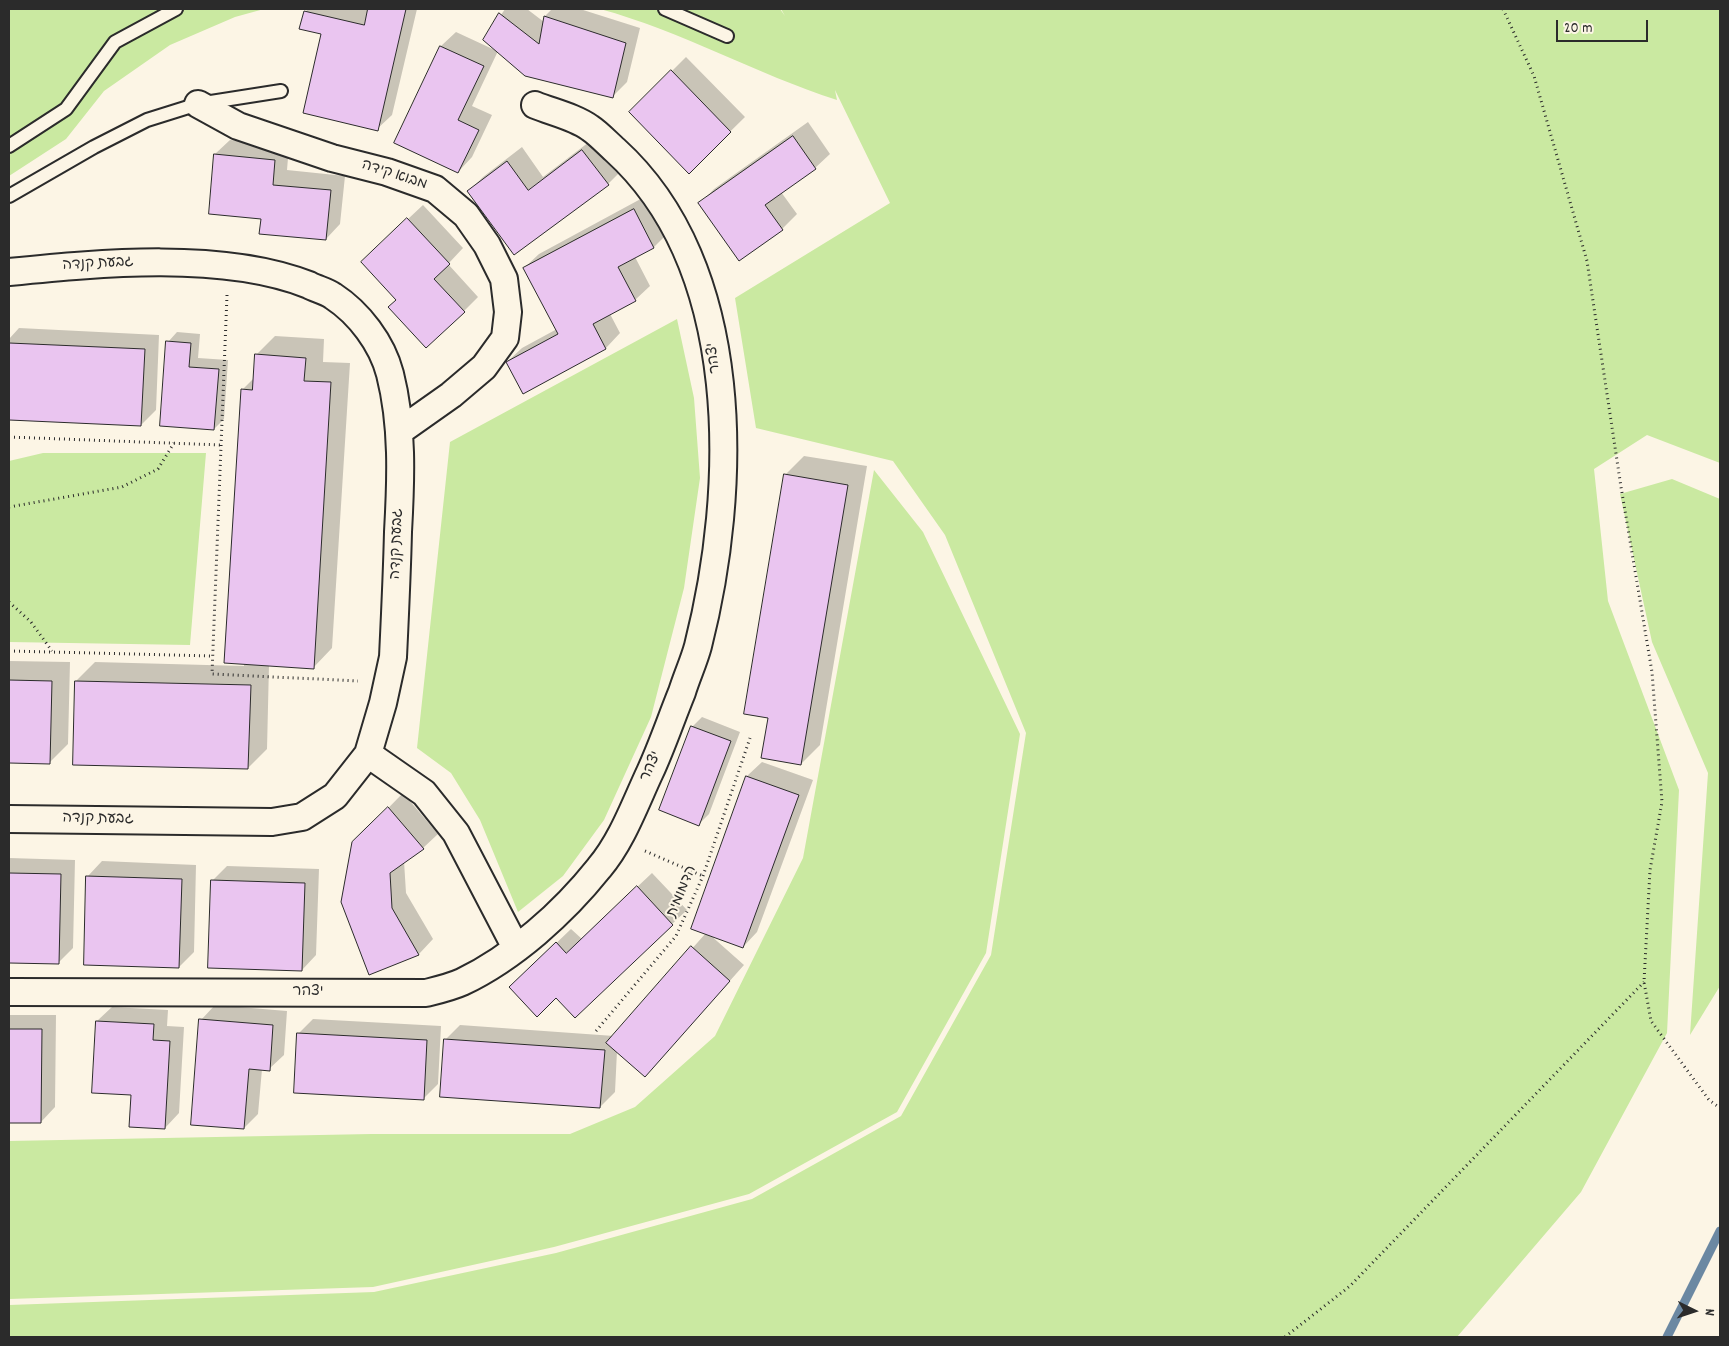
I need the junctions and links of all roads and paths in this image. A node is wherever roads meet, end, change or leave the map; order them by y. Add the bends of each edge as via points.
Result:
1 (176, 9) edge
2 (665, 9) edge
3 (1503, 9) edge
4 (727, 36) dead end
5 (281, 91) dead end
6 (198, 104) junction
7 (535, 105) dead end
8 (9, 146) edge
9 (9, 196) edge
10 (228, 266) junction
11 (9, 272) edge
12 (400, 432) junction
13 (9, 437) edge
14 (174, 443) junction
15 (221, 445) junction
16 (9, 507) edge
17 (9, 602) edge
18 (9, 651) edge
19 (52, 652) junction
20 (212, 656) junction
21 (388, 682) junction
22 (750, 738) dead end
23 (368, 754) junction
24 (9, 818) edge
25 (617, 839) junction
26 (703, 876) junction
27 (516, 948) junction
28 (1644, 982) junction
29 (9, 992) edge
30 (596, 1031) dead end
31 (1720, 1108) edge
32 (1285, 1337) edge

1 - 8 lane via 115,42 66,109
2 - 4 lane
3 - 28 path via 1534,76 1587,261 1652,672 1662,802 1650,870
5 - 6 lane
6 - 9 lane via 147,120
6 - 12 street, מבוא קידה via 238,126 436,189 466,215 488,245 504,279 508,312 505,338 484,367
7 - 25 street, יצהר via 589,127 629,163 657,195 680,234 698,278 711,324 717,371 723,428 723,496 713,573 698,647 660,748
10 - 11 street, גבעת קנדה via 135,263
10 - 12 street, גבעת קנדה via 268,272 298,281 332,295 356,315 378,343 390,372
10 - 15 path
12 - 21 street, גבעת קנדה via 394,647
13 - 14 path
14 - 15 path
14 - 16 path via 158,468 122,487
15 - 20 path
17 - 19 path via 31,622
18 - 19 path
19 - 20 path
20 - 21 path via 212,674
21 - 23 street, גבעת קנדה
22 - 26 path, הדמומית
23 - 24 street, גבעת קנדה via 334,796 302,817 272,822
23 - 27 street via 424,793 456,833
25 - 26 path
25 - 27 street, יצהר via 601,866 563,908
26 - 30 path, הדמומית via 676,936
27 - 29 street, יצהר via 498,963 459,984 426,993
28 - 31 path via 1651,1020 1709,1100
28 - 32 path via 1350,1286

